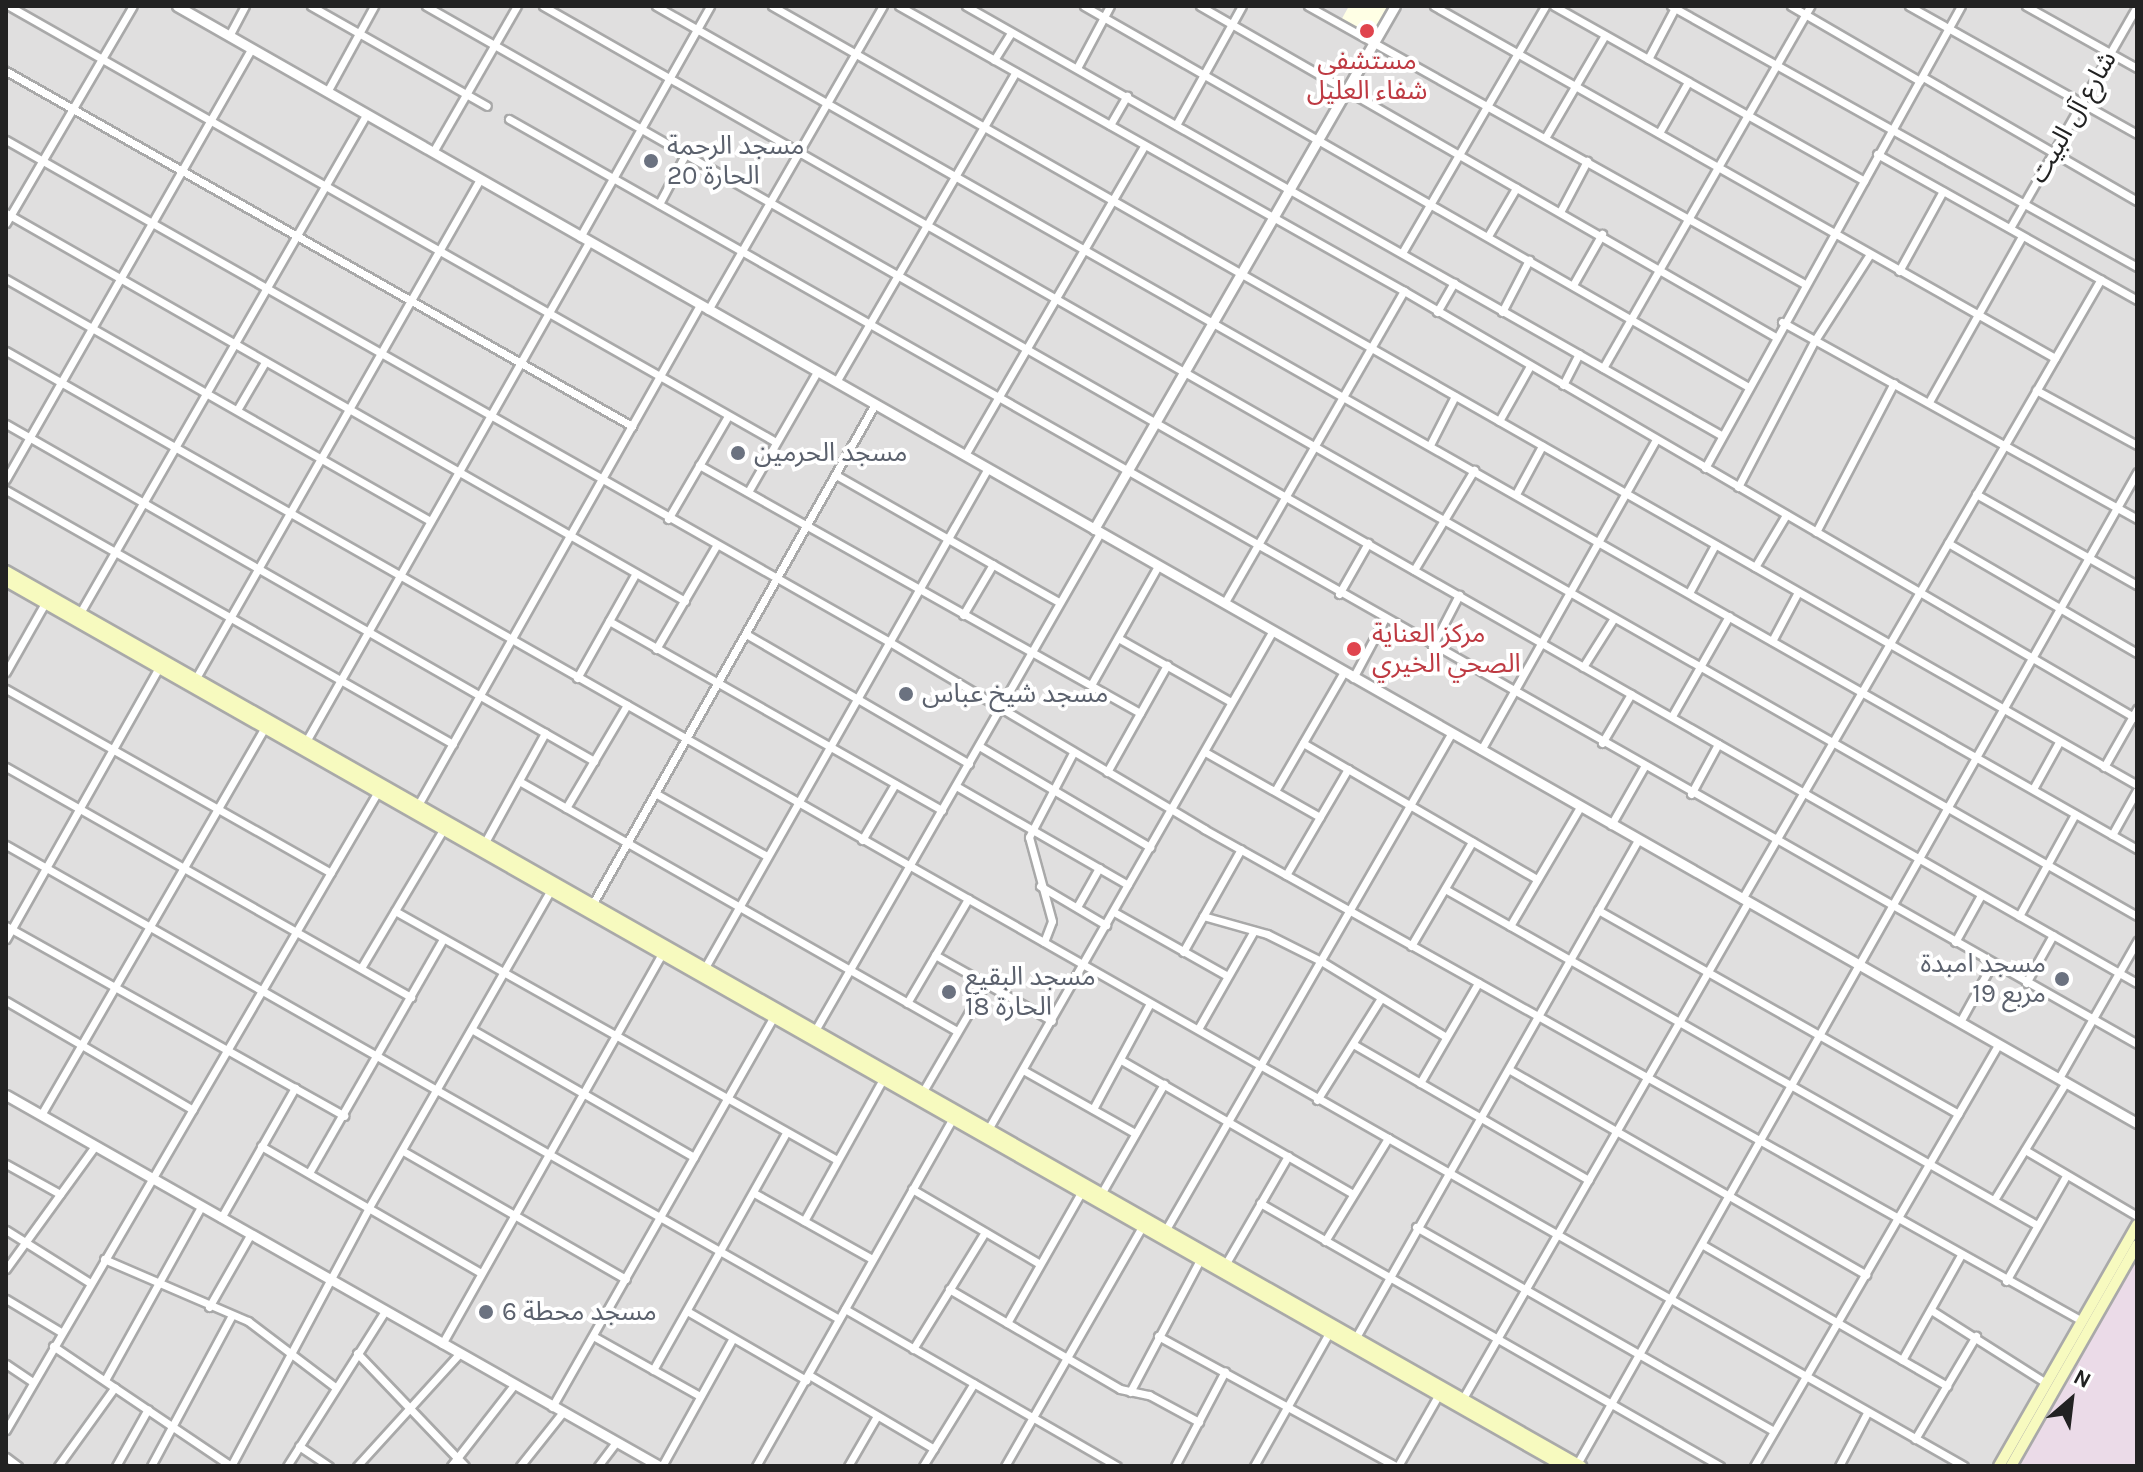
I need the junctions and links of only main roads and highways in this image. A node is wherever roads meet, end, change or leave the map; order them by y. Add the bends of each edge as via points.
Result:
1 (6, 571) edge
2 (6, 581) edge
3 (304, 745) junction
4 (703, 972) junction
5 (813, 1035) junction
6 (985, 1134) junction
7 (1144, 1224) junction
8 (2137, 1225) edge
9 (1163, 1235) junction
10 (2137, 1245) edge
11 (1353, 1342) junction
12 (1556, 1462) edge
13 (1579, 1465) edge
14 (1999, 1466) edge
15 (2011, 1466) edge

1 - 3 main road
2 - 3 main road via 264,728
3 - 4 main road via 418,805
3 - 4 main road via 377,793
4 - 5 main road
4 - 5 main road via 773,1018
5 - 6 main road via 922,1093
5 - 6 main road via 882,1081
6 - 7 main road via 1081,1193
6 - 7 main road via 1101,1194
7 - 9 main road
8 - 14 main road
9 - 11 main road via 1225,1265
9 - 11 main road
10 - 15 main road
11 - 12 main road
11 - 12 main road via 1462,1400
12 - 13 main road

